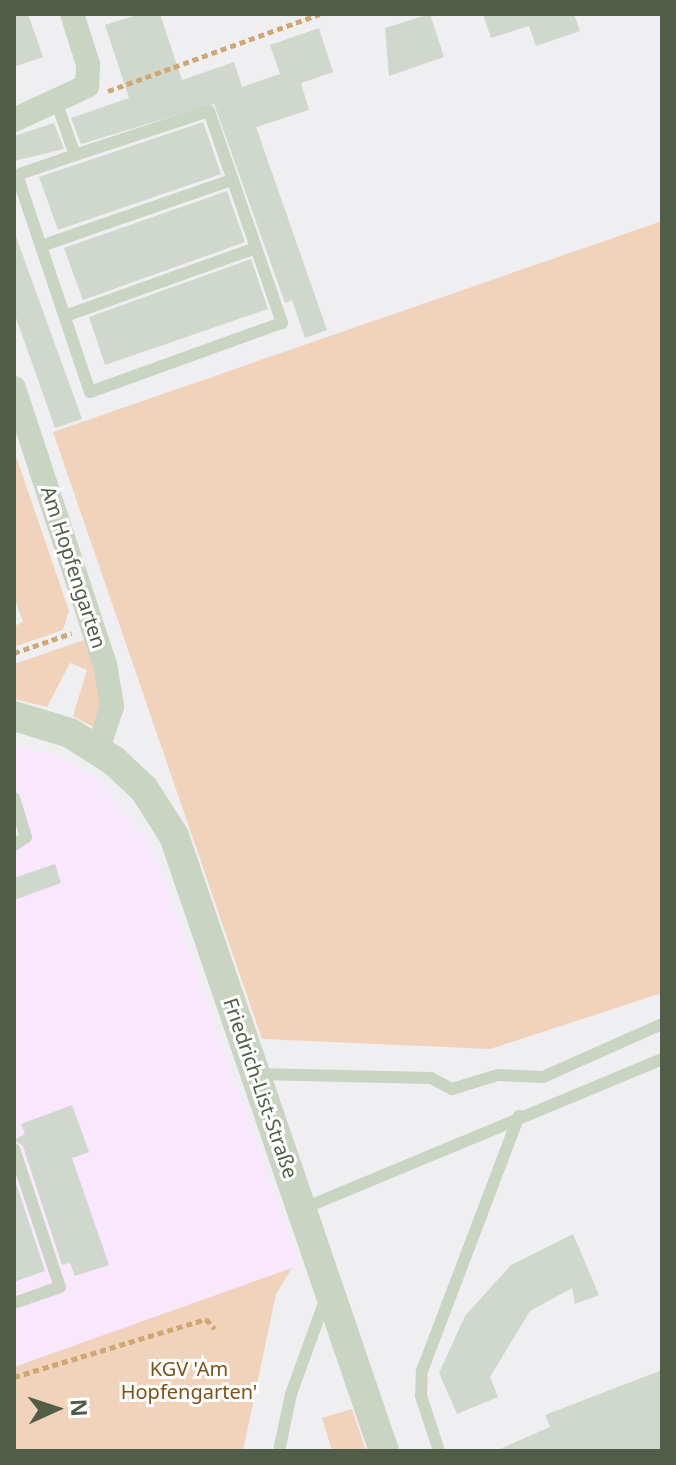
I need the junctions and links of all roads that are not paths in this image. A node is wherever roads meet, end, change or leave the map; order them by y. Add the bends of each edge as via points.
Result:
1 (72, 14) edge
2 (57, 104) junction
3 (14, 120) edge
4 (75, 155) junction
5 (232, 180) junction
6 (41, 246) junction
7 (256, 248) junction
8 (65, 316) junction
9 (14, 388) edge
10 (14, 716) edge
11 (98, 749) junction
12 (14, 798) edge
13 (14, 845) edge
14 (662, 1024) edge
15 (662, 1059) edge
16 (256, 1074) junction
17 (519, 1116) junction
18 (14, 1149) edge
19 (302, 1209) junction
20 (329, 1289) junction
21 (14, 1303) edge
22 (279, 1451) edge
23 (384, 1451) edge
24 (439, 1451) edge

1 - 2 street via 88,64 87,86
2 - 3 street
2 - 4 lane
4 - 5 lane via 209,111
4 - 6 lane via 17,175
5 - 6 lane
5 - 7 lane
6 - 8 lane
7 - 8 lane
7 - 8 lane via 282,323 90,392
9 - 11 street, Am Hopfengarten via 95,624 112,706
10 - 11 street, Friedrich-List-Straße
11 - 16 street, Friedrich-List-Straße via 137,781 174,836
12 - 13 lane via 26,837
14 - 16 lane via 543,1077 498,1075 452,1089 431,1078
15 - 17 lane
16 - 19 street, Friedrich-List-Straße
17 - 19 lane
17 - 24 lane via 422,1371 421,1396
18 - 21 lane via 60,1287
19 - 20 street, Friedrich-List-Straße
20 - 22 lane via 291,1394
20 - 23 street, Friedrich-List-Straße

